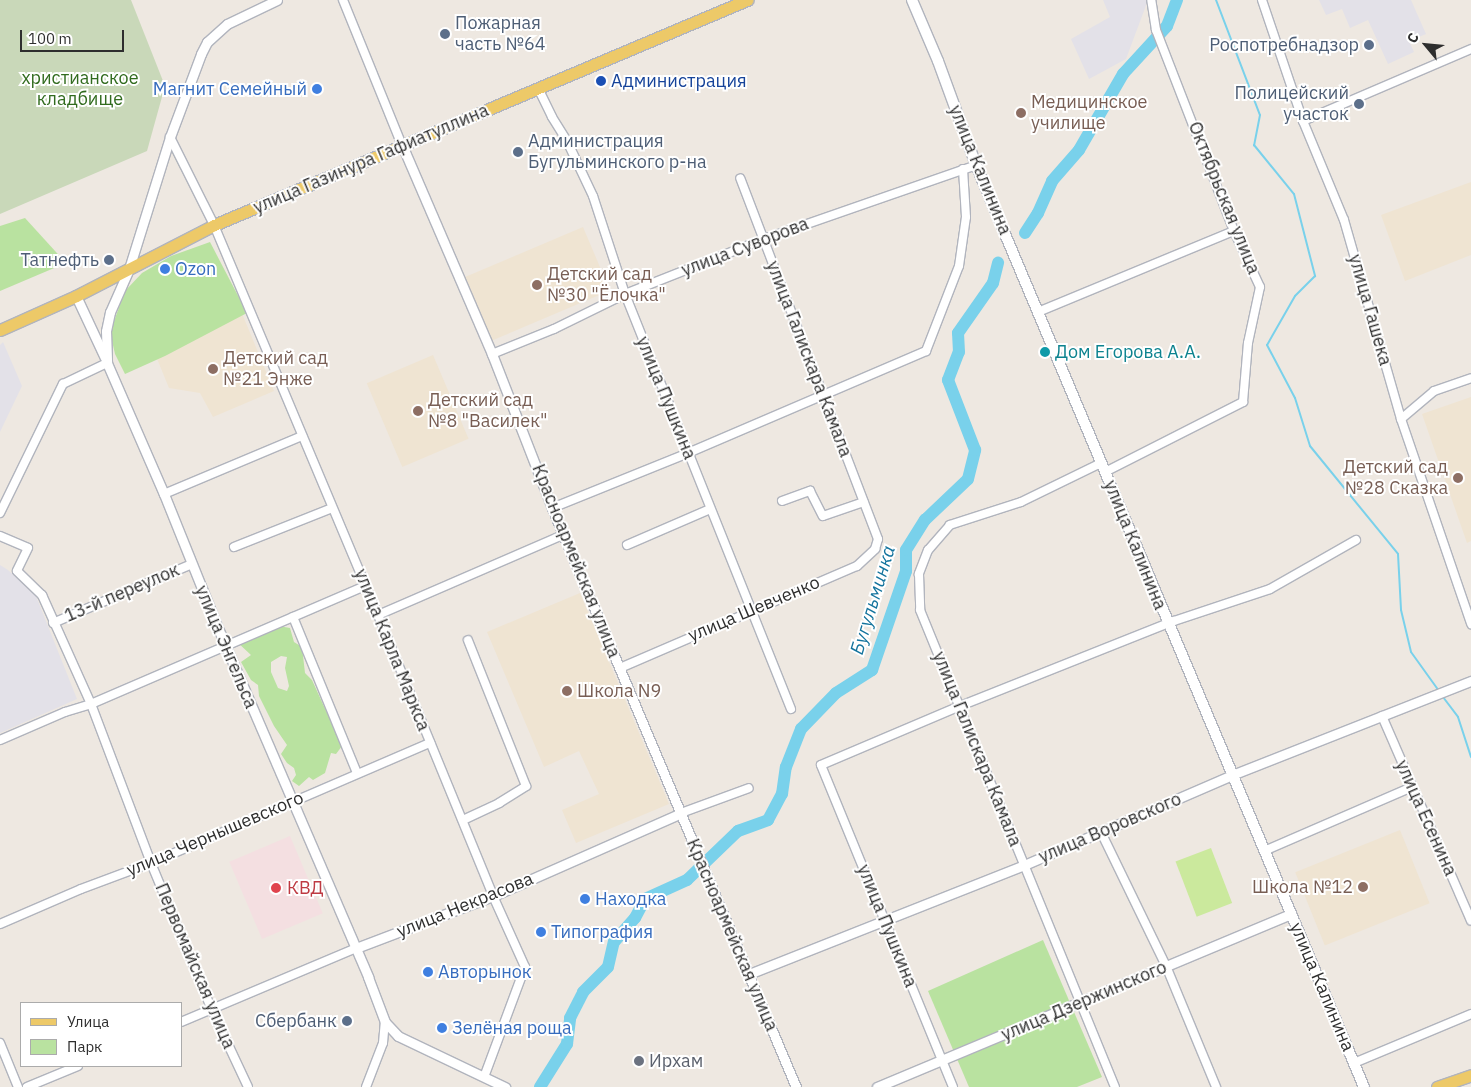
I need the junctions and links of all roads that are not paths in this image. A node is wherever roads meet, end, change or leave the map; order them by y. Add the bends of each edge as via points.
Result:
1 (277, 0) edge
2 (344, 0) edge
3 (747, 0) edge
4 (912, 0) edge
5 (1151, 0) edge
6 (1262, 0) edge
7 (1471, 48) edge
8 (538, 88) junction
9 (1304, 121) junction
10 (170, 137) junction
11 (402, 145) junction
12 (976, 165) junction
13 (963, 169) junction
14 (740, 178) dead end
15 (214, 225) junction
16 (1234, 231) junction
17 (764, 239) junction
18 (129, 269) junction
19 (625, 294) junction
20 (76, 296) junction
21 (1038, 312) junction
22 (0, 330) edge
23 (492, 354) junction
24 (107, 363) junction
25 (1471, 378) edge
26 (823, 395) junction
27 (1402, 419) junction
28 (302, 436) junction
29 (688, 453) junction
30 (1103, 468) junction
31 (164, 494) junction
32 (782, 501) dead end
33 (864, 502) junction
34 (332, 508) junction
35 (552, 508) junction
36 (710, 509) junction
37 (0, 513) edge
38 (563, 535) junction
39 (0, 536) edge
40 (878, 539) joint
41 (1356, 540) dead end
42 (626, 545) dead end
43 (234, 547) dead end
44 (192, 564) junction
45 (366, 586) junction
46 (751, 610) junction
47 (378, 615) junction
48 (293, 616) junction
49 (53, 623) junction
50 (1167, 624) junction
51 (1471, 624) edge
52 (468, 640) dead end
53 (225, 645) junction
54 (620, 668) junction
55 (1471, 681) edge
56 (91, 704) junction
57 (960, 706) junction
58 (791, 709) dead end
59 (1382, 716) junction
60 (0, 740) edge
61 (430, 743) junction
62 (357, 773) junction
63 (1232, 775) junction
64 (1412, 787) junction
65 (749, 788) dead end
66 (291, 801) junction
67 (681, 813) junction
68 (463, 820) junction
69 (1101, 832) junction
70 (1264, 851) junction
71 (151, 863) junction
72 (1024, 864) junction
73 (493, 896) junction
74 (1291, 914) junction
75 (884, 921) junction
76 (1471, 921) edge
77 (0, 924) edge
78 (356, 948) junction
79 (1166, 966) junction
80 (749, 974) junction
81 (1080, 1002) junction
82 (211, 1008) junction
83 (1471, 1014) edge
84 (182, 1022) edge
85 (385, 1022) junction
86 (0, 1043) edge
87 (942, 1060) junction
88 (1354, 1063) junction
89 (76, 1067) edge
90 (1471, 1075) edge
91 (484, 1077) junction
92 (18, 1087) edge
93 (27, 1087) edge
94 (248, 1087) edge
95 (366, 1087) edge
96 (505, 1087) edge
97 (796, 1087) edge
98 (877, 1087) edge
99 (954, 1087) edge
100 (1115, 1087) edge
101 (1216, 1087) edge
102 (1364, 1087) edge
103 (1437, 1087) edge

1 - 10 street, улица Энгельса via 227,24 207,42
2 - 11 street
3 - 8 main road, улица Газинура Гафиатуллина
4 - 12 main road, улица Калинина
5 - 16 street, Октябрьская улица via 1156,30
6 - 9 street, улица Гашека
7 - 9 street
8 - 11 main road, улица Газинура Гафиатуллина
8 - 19 street, улица Пушкина via 593,196
9 - 27 street, улица Гашека via 1344,220
10 - 15 street, улица Карла Маркса
10 - 18 street, улица Энгельса
11 - 15 main road, улица Газинура Гафиатуллина
11 - 23 street, Красноармейская улица
12 - 13 street, улица Суворова
12 - 21 main road, улица Калинина
13 - 17 street, улица Суворова
13 - 26 street via 966,218 959,266 926,351
14 - 17 street, улица Галискара Камала
15 - 18 main road, улица Газинура Гафиатуллина
15 - 28 street, улица Карла Маркса
16 - 21 street
16 - 30 street, Октябрьская улица via 1260,287 1248,343 1243,402
17 - 19 street, улица Суворова
17 - 26 street, улица Галискара Камала
18 - 20 main road, улица Газинура Гафиатуллина
18 - 24 street, улица Энгельса via 110,312 106,332
19 - 23 street, улица Суворова via 554,329
19 - 29 street, улица Пушкина
20 - 22 main road, улица Газинура Гафиатуллина
20 - 24 street
21 - 30 main road, улица Калинина
23 - 35 street, Красноармейская улица
24 - 31 street, улица Энгельса
24 - 37 street via 63,384
25 - 27 street via 1434,392
26 - 29 street
26 - 33 street, улица Галискара Камала
27 - 51 street, улица Гашека
28 - 31 street
28 - 34 street, улица Карла Маркса
29 - 35 street
29 - 36 street, улица Пушкина
30 - 50 main road, улица Калинина
30 - 57 street, улица Галискара Камала via 1021,502 950,524 928,550 920,574 920,610
31 - 44 street, улица Энгельса
32 - 33 street via 810,491 823,516
33 - 40 street, улица Галискара Камала
34 - 43 street
34 - 45 street, улица Карла Маркса
35 - 38 street, Красноармейская улица
36 - 42 street
36 - 46 street, улица Пушкина
38 - 47 street
38 - 54 street, Красноармейская улица
39 - 49 street, Первомайская улица via 28,548 17,571 42,595
40 - 46 street, улица Шевченко via 875,549 856,566
41 - 50 street via 1270,589
44 - 49 street, 13-й переулок
44 - 53 street, улица Энгельса
45 - 47 street, улица Карла Маркса
45 - 48 street
46 - 54 street, улица Шевченко
46 - 58 street, улица Пушкина
47 - 61 street, улица Карла Маркса
48 - 53 street
48 - 62 street
49 - 56 street, Первомайская улица
50 - 57 street
50 - 63 main road, улица Калинина
52 - 68 street via 526,786
53 - 56 street
53 - 66 street, улица Энгельса
54 - 67 street, Красноармейская улица
55 - 59 street, улица Воровского
56 - 60 street
56 - 71 street, Первомайская улица
57 - 72 street, улица Галискара Камала
57 - 75 street, улица Пушкина via 821,765
59 - 63 street, улица Воровского
59 - 64 street, улица Есенина
61 - 62 street, улица Чернышевского
61 - 68 street, улица Карла Маркса
62 - 66 street, улица Чернышевского
63 - 69 street, улица Воровского
63 - 70 main road, улица Калинина
64 - 70 street
64 - 76 street, улица Есенина
65 - 67 street, улица Некрасова
66 - 71 street, улица Чернышевского
66 - 78 street, улица Энгельса
67 - 73 street, улица Некрасова
67 - 80 street, Красноармейская улица
68 - 73 street, улица Карла Маркса
69 - 72 street, улица Воровского
69 - 79 street
70 - 74 main road, улица Калинина
71 - 77 street, улица Чернышевского
71 - 82 street, Первомайская улица
72 - 75 street, улица Воровского
72 - 81 street, улица Галискара Камала
73 - 78 street, улица Некрасова
73 - 91 street, улица Карла Маркса via 525,967
74 - 79 street, улица Дзержинского
74 - 88 main road, улица Калинина
75 - 80 street, улица Воровского
75 - 87 street, улица Пушкина
78 - 82 street, улица Некрасова
78 - 85 street, улица Энгельса
79 - 81 street, улица Дзержинского
79 - 101 street
80 - 97 street, Красноармейская улица
81 - 87 street, улица Дзержинского
81 - 100 street, улица Галискара Камала
82 - 84 street, улица Некрасова
82 - 94 street, Первомайская улица
83 - 88 street
85 - 91 street via 398,1036
85 - 95 street via 383,1042
86 - 92 street
87 - 98 street, улица Дзержинского
87 - 99 street, улица Пушкина
88 - 102 main road, улица Калинина
89 - 93 street
90 - 103 main road
91 - 96 street

